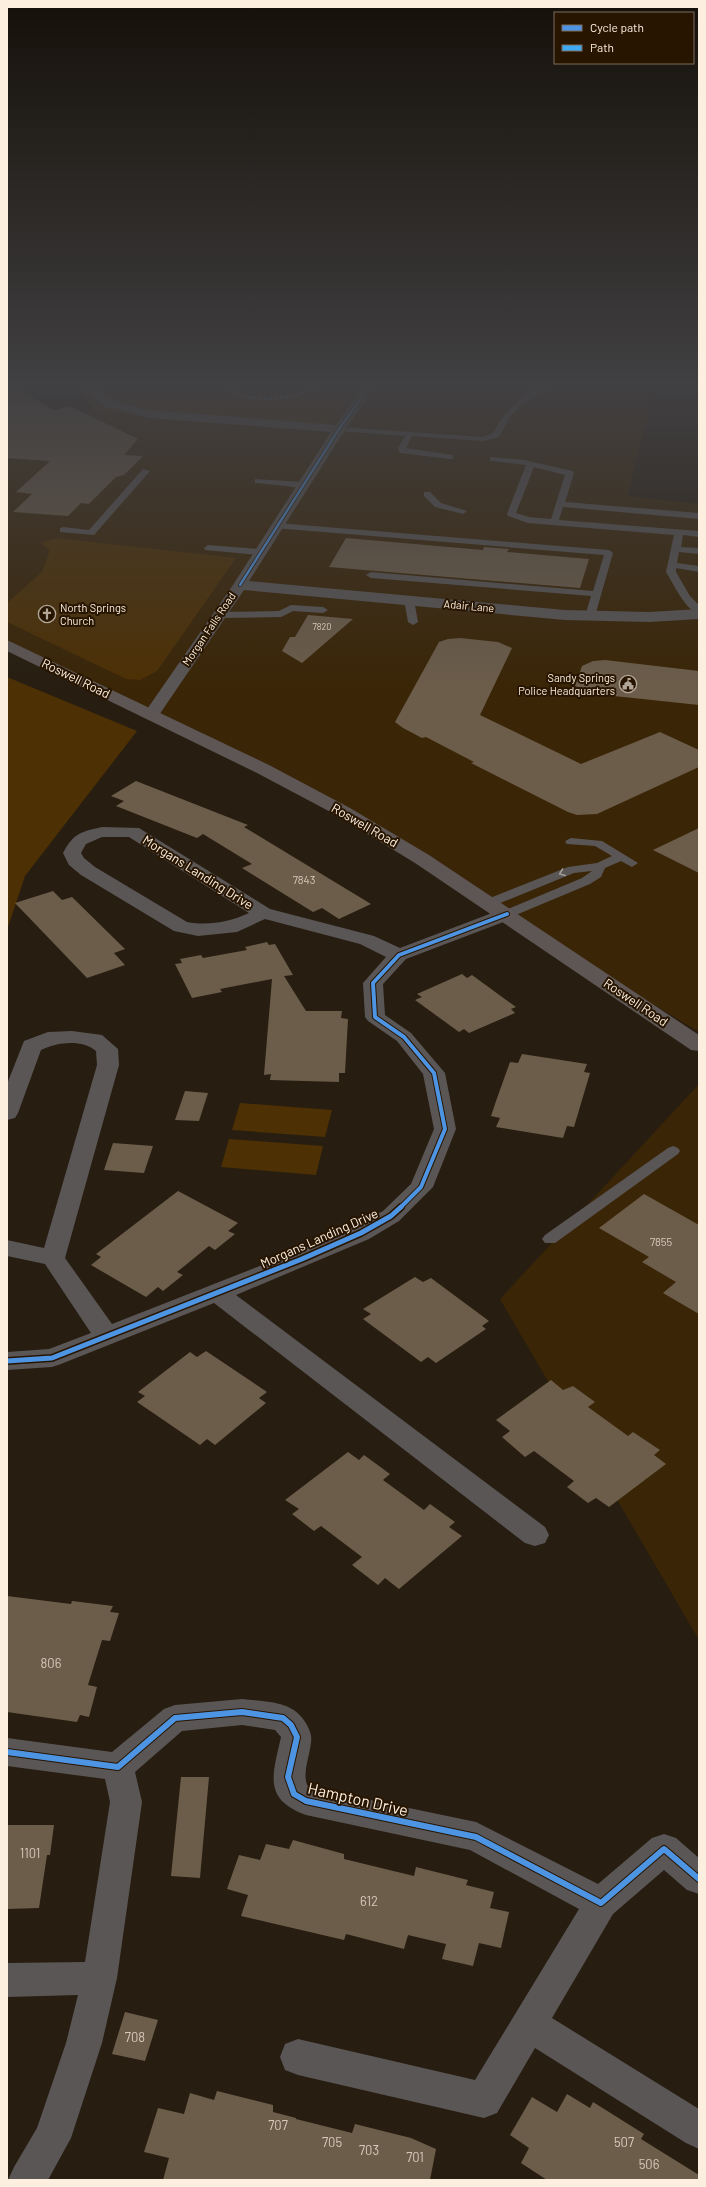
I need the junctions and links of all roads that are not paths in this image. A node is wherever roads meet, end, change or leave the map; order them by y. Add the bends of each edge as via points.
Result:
1 (133, 485) edge
2 (303, 485) edge
3 (523, 485) edge
4 (566, 485) edge
5 (427, 494) dead end
6 (560, 504) junction
7 (463, 511) dead end
8 (699, 516) edge
9 (554, 522) junction
10 (277, 526) junction
11 (63, 530) dead end
12 (679, 532) junction
13 (699, 534) edge
14 (208, 548) dead end
15 (675, 549) junction
16 (699, 551) edge
17 (260, 552) junction
18 (672, 565) junction
19 (699, 569) edge
20 (371, 575) dead end
21 (240, 585) junction
22 (597, 594) junction
23 (409, 600) junction
24 (323, 610) dead end
25 (699, 613) edge
26 (219, 615) junction
27 (590, 616) junction
28 (413, 622) dead end
29 (7, 645) edge
30 (152, 715) junction
31 (571, 842) dead end
32 (621, 857) junction
33 (632, 863) dead end
34 (600, 866) junction
35 (498, 909) junction
36 (263, 913) junction
37 (399, 955) junction
38 (699, 1045) edge
39 (7, 1113) edge
40 (673, 1151) dead end
41 (550, 1239) dead end
42 (7, 1248) edge
43 (53, 1258) junction
44 (218, 1293) junction
45 (107, 1336) junction
46 (7, 1362) edge
47 (535, 1535) dead end
48 (7, 1752) edge
49 (118, 1767) junction
50 (699, 1879) edge
51 (601, 1903) junction
52 (100, 1978) junction
53 (7, 1980) edge
54 (529, 2024) junction
55 (298, 2057) dead end
56 (699, 2130) edge
57 (27, 2180) edge

1 - 11 lane via 91,532
2 - 10 street, Morgan Falls Road
3 - 9 lane via 511,514 528,520
4 - 6 lane
5 - 7 lane via 438,505
6 - 8 lane
6 - 9 lane
9 - 12 lane
10 - 17 street, Morgan Falls Road
10 - 22 lane via 609,553
12 - 13 lane
12 - 15 lane
14 - 17 lane
15 - 16 lane
15 - 18 lane
17 - 21 street, Morgan Falls Road
18 - 19 lane
18 - 25 lane via 671,572
20 - 22 lane
21 - 23 street, Adair Lane
21 - 26 street, Morgan Falls Road
22 - 27 lane
23 - 27 street, Adair Lane
23 - 28 lane
24 - 26 lane via 291,608 281,614
25 - 27 street, Adair Lane via 649,617
26 - 30 street, Morgan Falls Road
29 - 30 main road, Roswell Road
30 - 35 main road, Roswell Road via 344,812
31 - 32 lane via 598,843
32 - 33 lane
32 - 34 lane
34 -> 35 lane via 572,870
34 - 35 lane via 597,874 586,881
35 - 37 street, Morgans Landing Drive
35 - 38 main road, Roswell Road
36 - 36 street, Morgans Landing Drive via 133,832 102,832 87,836 74,847 72,853 76,861 88,871 181,927 198,930 237,926
36 - 37 street, Morgans Landing Drive via 367,940
37 - 44 street, Morgans Landing Drive via 373,983 375,1016 404,1037 434,1072 445,1129 421,1188 391,1216 361,1233
39 - 43 street via 32,1046 48,1038 72,1037 95,1039 107,1049 108,1066
40 - 41 lane
42 - 43 street
43 - 45 street
44 - 45 street, Morgans Landing Drive
44 - 47 street
45 - 46 street, Morgans Landing Drive via 52,1358
48 - 49 street
49 - 51 street, Hampton Drive via 175,1718 242,1712 283,1718 291,1725 297,1737 288,1777 294,1794 306,1802 476,1837
49 - 52 street via 126,1802
50 - 51 street via 664,1849
51 - 54 street
52 - 53 street
52 - 57 street via 84,2042 52,2138
54 - 55 street via 484,2100
54 - 56 street

